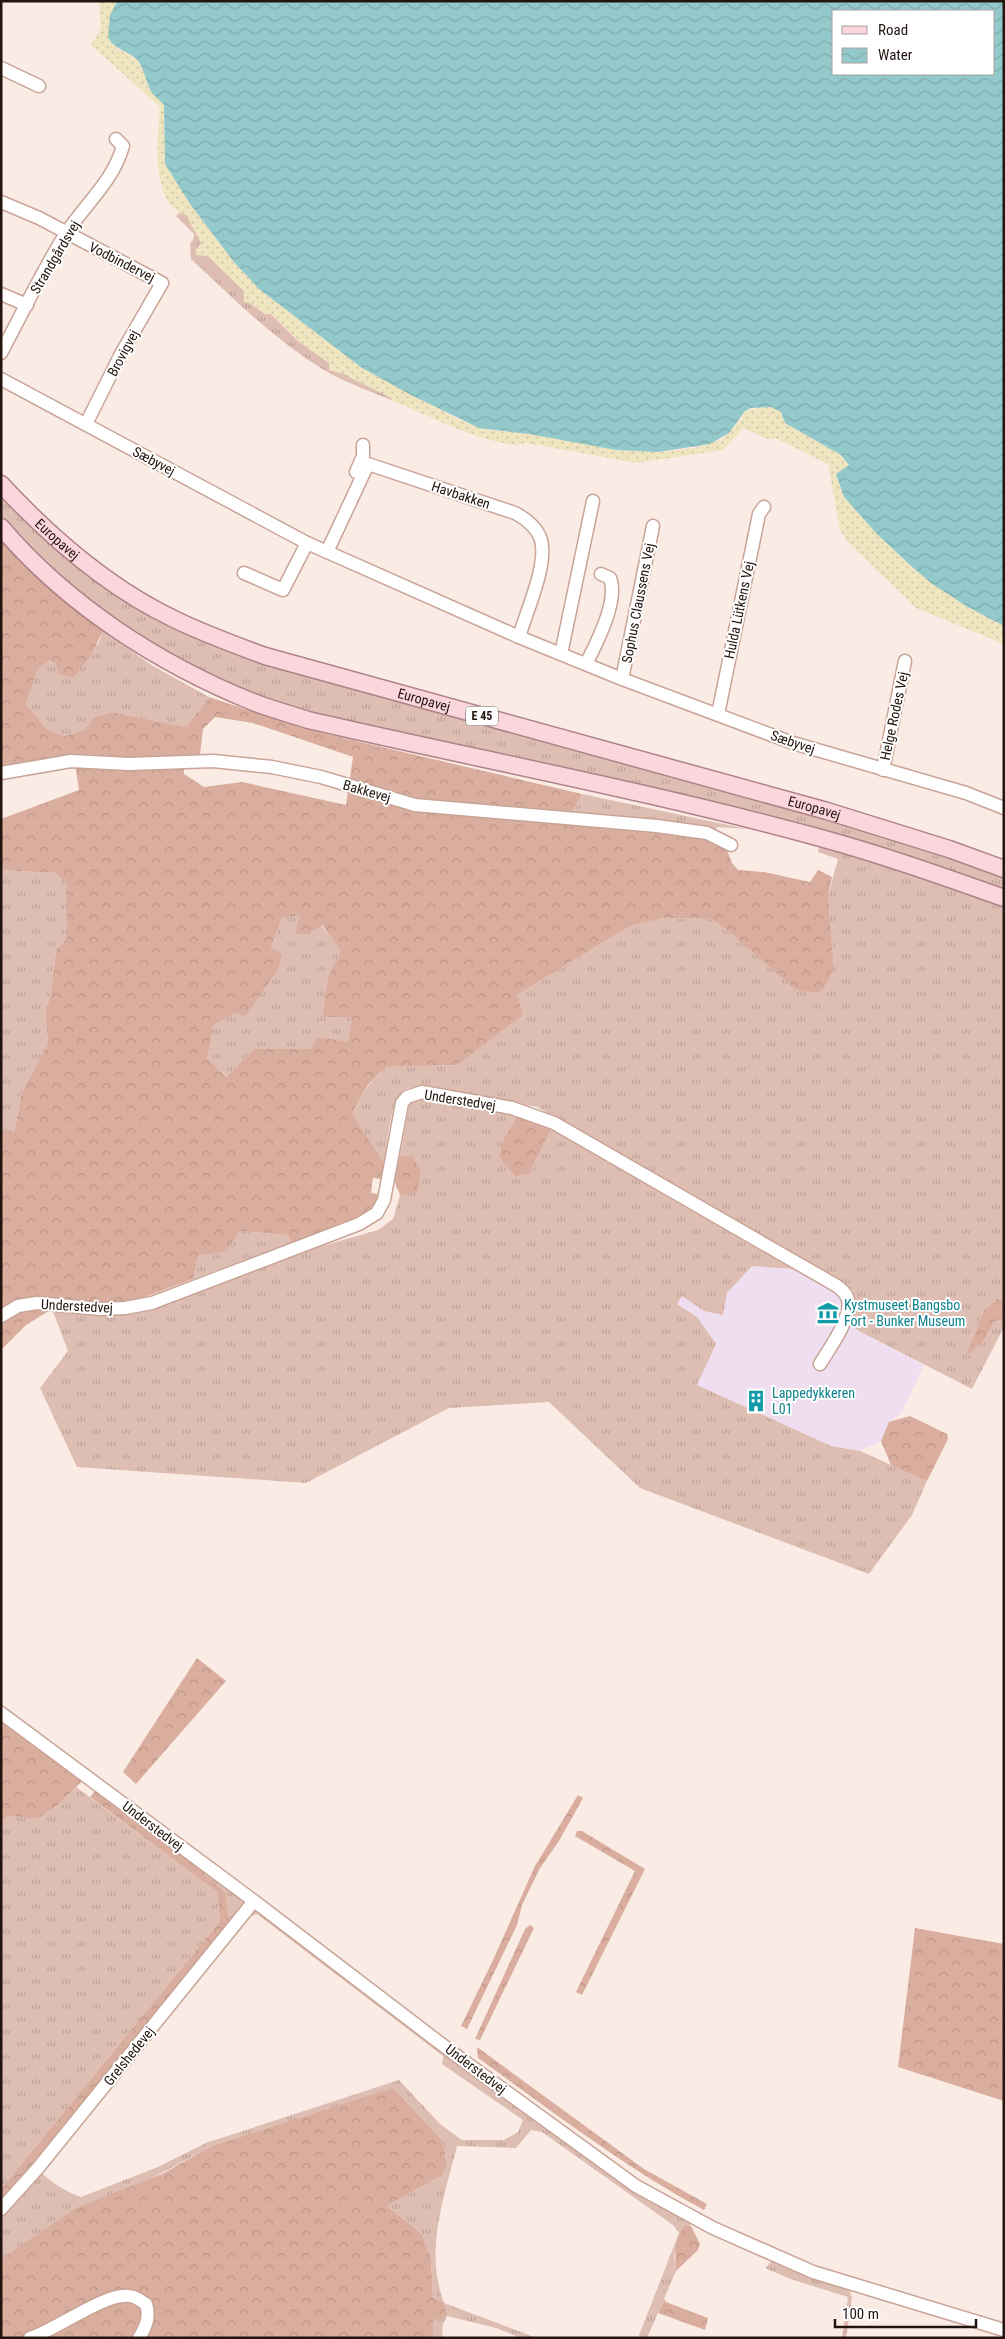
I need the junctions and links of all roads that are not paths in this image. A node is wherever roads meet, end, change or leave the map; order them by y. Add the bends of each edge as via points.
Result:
1 (1, 68) edge
2 (39, 86) dead end
3 (116, 139) dead end
4 (1, 202) edge
5 (66, 234) junction
6 (162, 282) joint
7 (1, 294) edge
8 (27, 306) junction
9 (1, 353) edge
10 (1, 379) edge
11 (86, 424) junction
12 (363, 445) dead end
13 (1, 484) edge
14 (593, 501) dead end
15 (764, 508) dead end
16 (653, 526) dead end
17 (1, 527) edge
18 (307, 543) junction
19 (323, 551) junction
20 (244, 573) dead end
21 (601, 574) dead end
22 (519, 637) junction
23 (561, 654) junction
24 (905, 661) dead end
25 (586, 664) junction
26 (622, 679) junction
27 (718, 714) junction
28 (882, 770) junction
29 (1, 773) edge
30 (1004, 808) edge
31 (731, 845) dead end
32 (1004, 869) edge
33 (1004, 898) edge
34 (1, 1316) edge
35 (820, 1364) dead end
36 (1, 1713) edge
37 (254, 1901) junction
38 (1, 2209) edge
39 (1004, 2330) edge
40 (30, 2338) edge
41 (139, 2338) edge

1 - 2 street
3 - 5 street, Strandgårdsvej via 123,146 119,158 100,190
4 - 5 street, Vodbindervej
5 - 6 street, Vodbindervej
5 - 8 street, Strandgårdsvej
6 - 11 street, Brovigvej
7 - 8 street
8 - 9 street, Strandgårdsvej
10 - 11 street, Sæbyvej
11 - 18 street, Sæbyvej
12 - 19 street via 363,456
13 - 32 main road, Europavej / E 45 via 60,542 103,576 174,619 212,636 265,656 827,811
14 - 23 street
15 - 27 street, Hulda Lütkens Vej via 759,514
16 - 26 street, Sophus Claussens Vej
17 - 33 main road, Europavej via 75,598 119,631 166,659 254,702 308,720 818,837
18 - 19 street, Sæbyvej
18 - 20 street via 283,590
19 - 22 street, Sæbyvej
19 - 22 street, Havbakken via 368,464 515,513 527,519 535,529 541,540 542,553
21 - 25 street via 610,578 613,585 607,615
22 - 23 street, Sæbyvej
23 - 25 street, Sæbyvej
24 - 28 street, Helge Rodes Vej
25 - 26 street, Sæbyvej
26 - 27 street, Sæbyvej
27 - 28 street, Sæbyvej via 793,743
28 - 30 street, Sæbyvej via 966,793
29 - 31 street, Bakkevej via 72,761 128,764 213,761 272,767 321,777 415,805 657,826 707,833
34 - 35 street, Understedvej via 18,1306 37,1303 100,1309 152,1303 377,1214 384,1200 402,1103 407,1097 422,1092 512,1108 554,1123 837,1286 846,1294 848,1310
36 - 37 street, Understedvej
37 - 38 street, Grelshedevej via 38,2168
37 - 39 street, Understedvej via 457,2056 636,2186 767,2254 813,2272
40 - 41 street via 106,2301 130,2296 146,2304 148,2313

